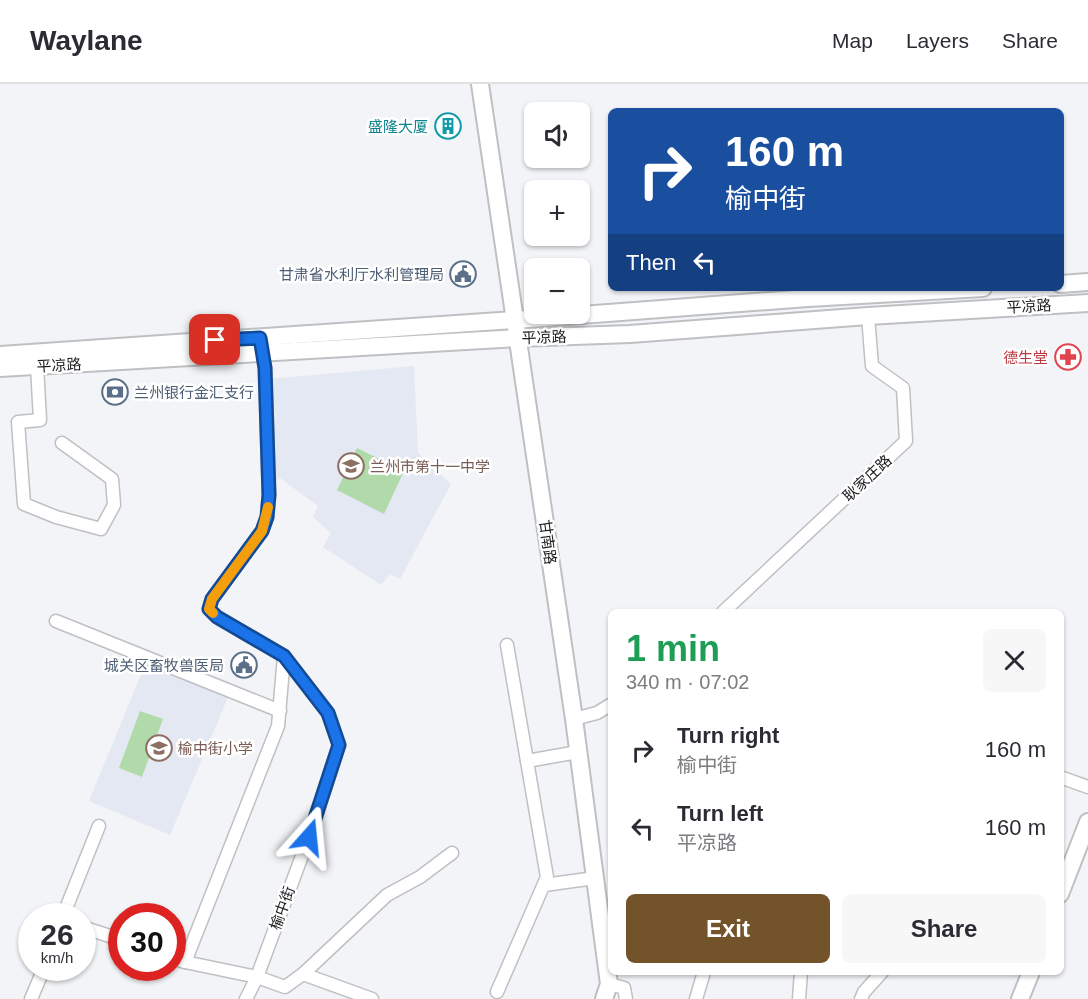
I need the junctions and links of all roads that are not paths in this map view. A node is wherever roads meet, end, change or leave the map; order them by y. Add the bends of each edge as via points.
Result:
1 (480, 84) edge
2 (1088, 282) edge
3 (1064, 284) edge
4 (930, 291) edge
5 (1088, 303) edge
6 (868, 316) junction
7 (515, 320) junction
8 (518, 338) junction
9 (261, 345) junction
10 (0, 354) edge
11 (37, 366) junction
12 (0, 368) edge
13 (62, 443) dead end
14 (726, 609) edge
15 (56, 621) dead end
16 (507, 645) dead end
17 (284, 656) junction
18 (608, 706) edge
19 (280, 711) junction
20 (574, 719) junction
21 (578, 752) junction
22 (528, 761) junction
23 (1064, 779) edge
24 (1088, 788) edge
25 (1088, 822) edge
26 (99, 826) dead end
27 (452, 853) dead end
28 (595, 878) junction
29 (1064, 884) edge
30 (544, 885) junction
31 (68, 903) edge
32 (186, 959) edge
33 (186, 962) edge
34 (303, 974) junction
35 (703, 975) edge
36 (801, 975) edge
37 (879, 975) edge
38 (1029, 975) edge
39 (257, 977) junction
40 (39, 981) edge
41 (497, 992) dead end
42 (607, 992) edge
43 (32, 999) edge
44 (246, 999) edge
45 (372, 999) edge
46 (626, 999) edge
47 (696, 999) edge
48 (799, 999) edge
49 (861, 999) edge
50 (1020, 999) edge

1 - 7 street, 甘南路
2 - 3 street, 平凉路
4 - 7 street, 平凉路
5 - 6 street, 平凉路
6 - 8 street, 平凉路 via 630,334
6 - 14 street, 耿家庄路 via 872,366 903,388 906,441
7 - 8 street, 甘南路
7 - 9 street, 平凉路
8 - 9 street, 平凉路
8 - 20 street, 甘南路
9 - 10 street, 平凉路
9 - 11 street, 平凉路
9 - 17 street, 榆中街 via 265,368 267,517 262,531 212,599 209,609
11 - 12 street, 平凉路
11 - 13 street via 40,420 18,422 24,504 101,529 114,505 112,479
15 - 19 street
16 - 22 street
17 - 19 street
17 - 39 street, 榆中街 via 328,713 339,745
18 - 20 street
19 - 32 street via 278,726
20 - 21 street, 甘南路
21 - 22 street
21 - 28 street, 甘南路
22 - 30 street via 547,877
23 - 24 street
25 - 29 street
26 - 31 street
27 - 34 street via 387,895
28 - 30 street
28 - 42 street, 甘南路
30 - 41 street
33 - 39 street
34 - 39 street via 285,987
34 - 45 street
35 - 47 street
36 - 48 street
37 - 49 street
38 - 50 street
39 - 44 street, 榆中街
40 - 43 street
42 - 46 street via 624,988

